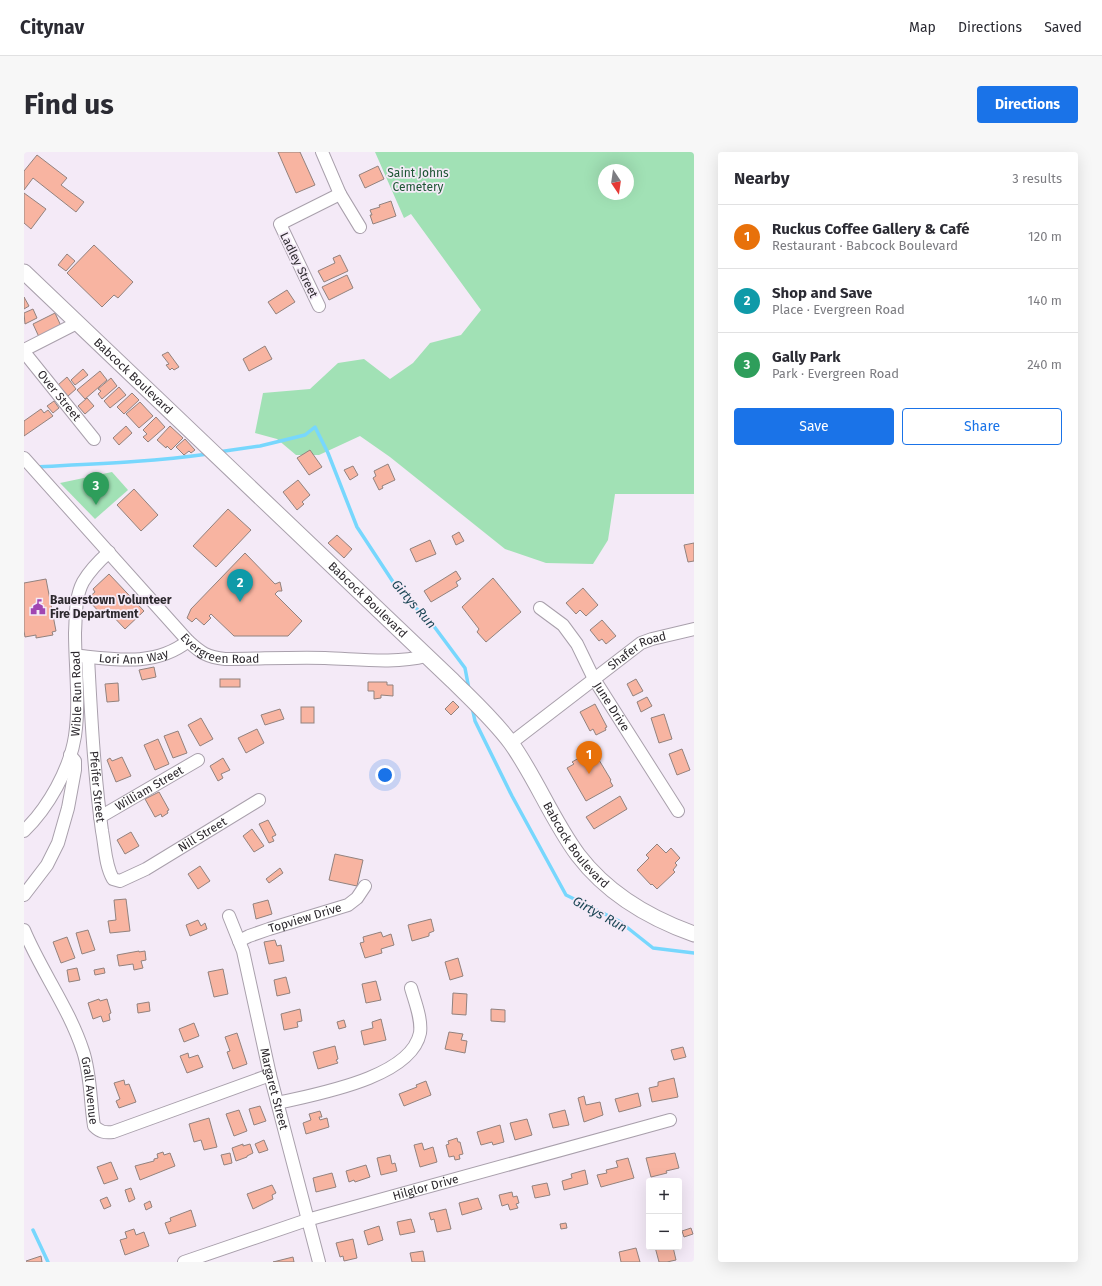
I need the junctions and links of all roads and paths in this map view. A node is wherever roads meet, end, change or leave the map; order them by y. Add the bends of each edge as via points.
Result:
1 (322, 152) edge
2 (340, 194) junction
3 (360, 228) dead end
4 (24, 272) edge
5 (319, 306) dead end
6 (77, 323) junction
7 (24, 351) edge
8 (94, 439) dead end
9 (24, 458) edge
10 (109, 552) junction
11 (540, 608) dead end
12 (694, 629) edge
13 (188, 641) junction
14 (75, 655) junction
15 (426, 656) junction
16 (88, 657) junction
17 (594, 679) junction
18 (511, 743) junction
19 (70, 755) junction
20 (198, 760) dead end
21 (259, 800) dead end
22 (678, 811) dead end
23 (100, 817) junction
24 (24, 831) edge
25 (146, 869) joint
26 (364, 886) dead end
27 (24, 895) edge
28 (229, 916) dead end
29 (24, 930) edge
30 (694, 934) edge
31 (239, 942) junction
32 (411, 988) dead end
33 (270, 1075) junction
34 (278, 1103) junction
35 (670, 1120) dead end
36 (307, 1220) junction
37 (184, 1262) edge
38 (319, 1262) edge

1 - 2 street
2 - 3 street
2 - 5 street, Ladley Street via 280,224
4 - 6 main road, Babcock Boulevard
6 - 7 street
6 - 15 main road, Babcock Boulevard
7 - 8 street, Over Street
9 - 10 street, Evergreen Road
10 - 13 street, Evergreen Road
10 - 14 street, Wible Run Road via 89,573 78,598
11 - 17 street, June Drive via 563,625 577,644
12 - 17 street, Shafer Road via 652,638 641,643
13 - 15 street, Evergreen Road via 204,654 225,659 398,660
13 - 16 street, Lori Ann Way via 172,652 152,657 110,660
14 - 16 street, Lori Ann Way
14 - 19 street, Wible Run Road via 76,719
15 - 18 main road, Babcock Boulevard via 492,720
16 - 23 street, Pfeifer Street
17 - 18 street, Shafer Road
17 - 22 street, June Drive
18 - 30 main road, Babcock Boulevard via 567,838 594,874 647,914
19 - 24 street, Wible Run Road via 54,791
19 - 27 street via 75,761 75,770 58,843 47,864
20 - 23 street, William Street
21 - 25 street, Nill Street
23 - 25 street, Pfeifer Street via 105,852 113,879 120,882
26 - 31 street, Topview Drive via 357,898 348,905 269,929
28 - 31 street, Margaret Street
29 - 33 street, Grall Avenue via 83,1051 94,1126 98,1130 113,1132
31 - 33 street, Margaret Street
32 - 34 street via 419,1016 420,1032 414,1047 397,1063 377,1075 358,1082
33 - 34 street, Margaret Street
34 - 36 street, Margaret Street
35 - 36 street, Hilglor Drive
36 - 37 street, Hilglor Drive
36 - 38 street, Margaret Street

